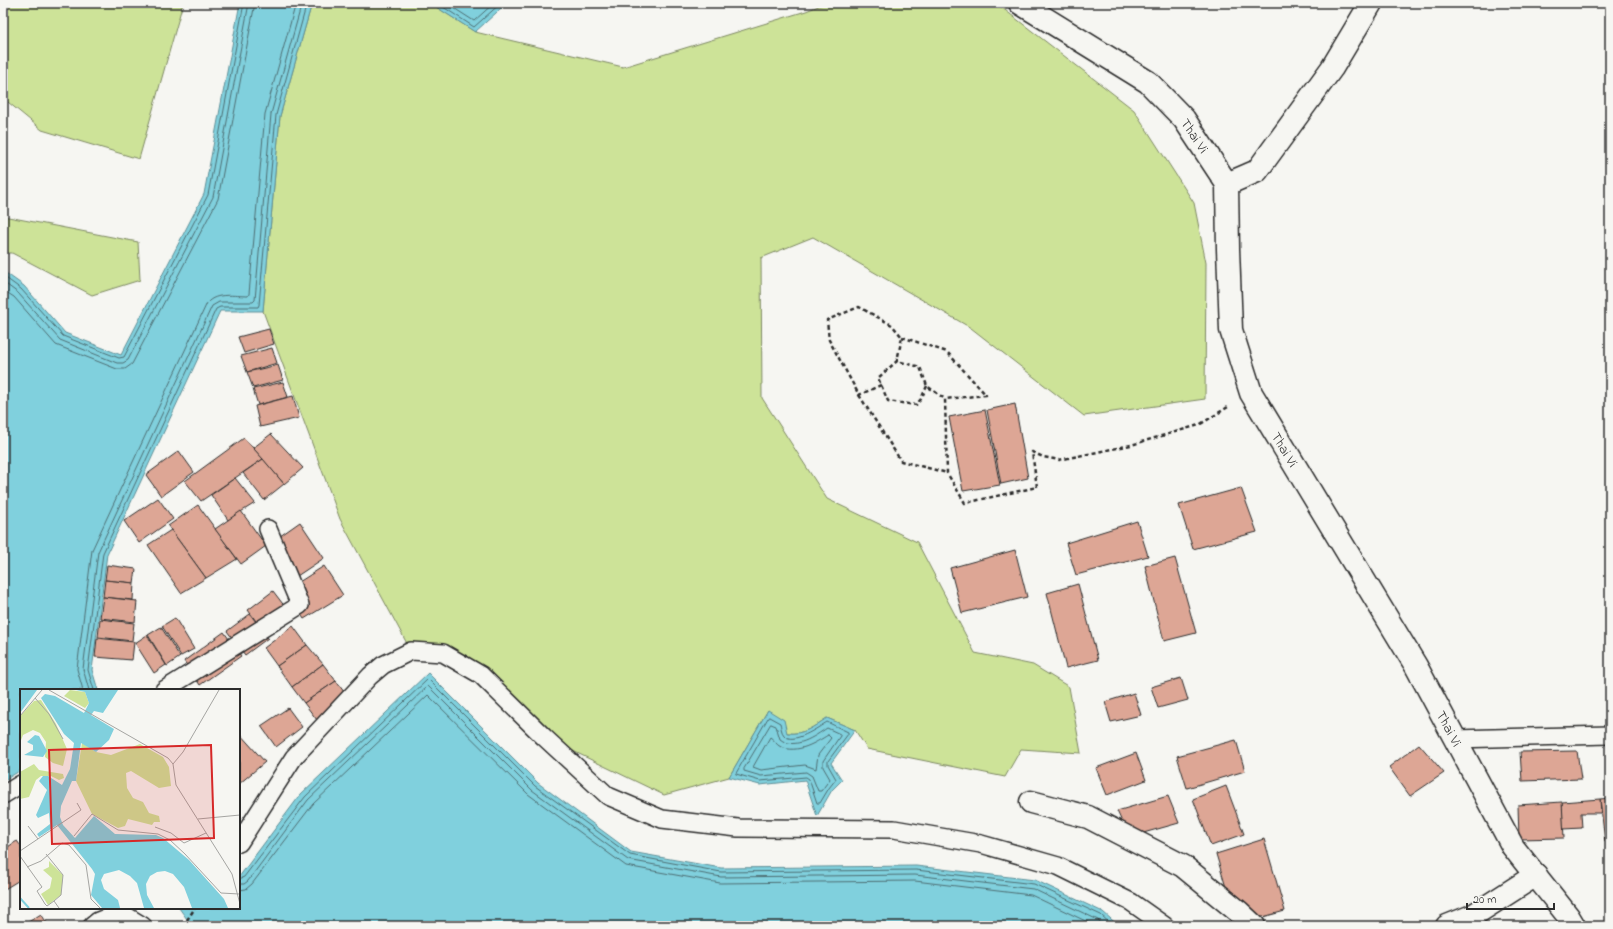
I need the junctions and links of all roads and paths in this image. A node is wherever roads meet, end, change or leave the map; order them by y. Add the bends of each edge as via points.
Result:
1 (1020, 3) edge
2 (1371, 3) edge
3 (1227, 184) junction
4 (902, 337) junction
5 (896, 361) junction
6 (881, 385) junction
7 (927, 386) junction
8 (1251, 393) junction
9 (859, 395) junction
10 (945, 399) junction
11 (947, 473) junction
12 (268, 529) dead end
13 (166, 689) edge
14 (1610, 735) edge
15 (1454, 738) junction
16 (20, 785) edge
17 (3, 795) edge
18 (1031, 802) dead end
19 (240, 841) edge
20 (1536, 875) junction
21 (194, 909) edge
22 (92, 926) edge
23 (143, 926) edge
24 (183, 926) edge
25 (1165, 926) edge
26 (1254, 926) edge
27 (1447, 926) edge
28 (1574, 926) edge

1 - 3 street, Thai Vi via 1148,82 1184,119
2 - 3 street via 1332,68 1257,170
3 - 8 street, Thai Vi via 1231,330
4 - 5 path
4 - 9 path via 892,325 859,307 827,320 829,340
4 - 10 path via 947,352 986,395
5 - 6 path via 878,378
5 - 7 path via 920,367
6 - 7 path via 888,401 916,405
6 - 9 path
7 - 10 path
8 - 11 path via 1199,425 1131,445 1059,460 1032,452 1037,487 965,503
8 - 15 street, Thai Vi via 1416,666
9 - 11 path via 901,461
10 - 11 path
12 - 13 lane via 300,605
14 - 15 lane
15 - 20 street, Thai Vi via 1513,846
16 - 17 lane
18 - 26 street via 1088,817 1183,866
19 - 25 lane via 294,757 370,676 383,665 411,651 443,653 481,675 608,796 662,819 738,828 894,829 981,844 1058,866 1131,902
20 - 27 street via 1472,916
20 - 28 street, Thai Vi
21 - 24 path
22 - 23 lane via 120,912

